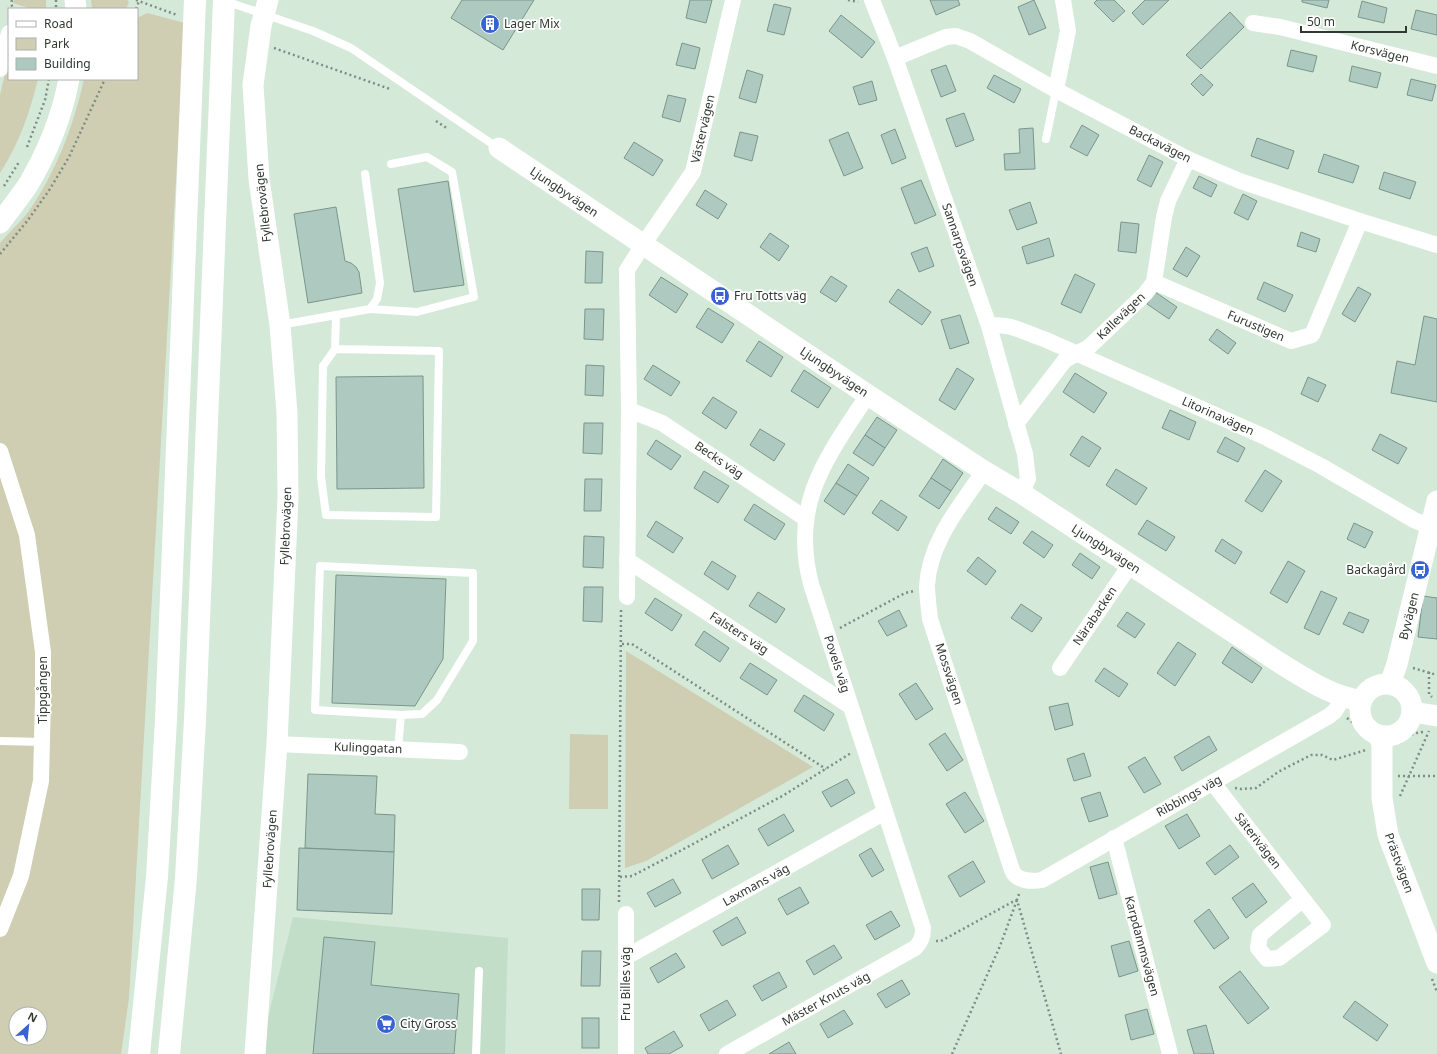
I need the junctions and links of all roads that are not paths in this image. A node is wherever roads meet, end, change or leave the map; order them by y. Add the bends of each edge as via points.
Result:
1 (195, 0) edge
2 (268, 0) edge
3 (733, 0) edge
4 (872, 0) edge
5 (1063, 0) edge
6 (224, 3) edge
7 (1254, 23) dead end
8 (8, 36) edge
9 (895, 58) junction
10 (1437, 66) edge
11 (0, 68) edge
12 (69, 80) edge
13 (1056, 90) junction
14 (1046, 139) dead end
15 (498, 148) joint
16 (1188, 159) junction
17 (391, 164) dead end
18 (365, 174) dead end
19 (1360, 221) junction
20 (0, 223) edge
21 (643, 245) junction
22 (1437, 245) edge
23 (1154, 282) junction
24 (370, 309) junction
25 (336, 315) junction
26 (280, 325) junction
27 (989, 326) junction
28 (335, 349) junction
29 (1078, 353) junction
30 (868, 394) junction
31 (629, 410) junction
32 (1016, 424) junction
33 (0, 451) edge
34 (984, 470) junction
35 (1021, 493) junction
36 (1437, 501) edge
37 (805, 518) junction
38 (1434, 529) edge
39 (627, 560) junction
40 (1130, 565) junction
41 (627, 597) road end
42 (1060, 668) dead end
43 (1390, 684) junction
44 (1353, 698) junction
45 (850, 706) junction
46 (401, 715) junction
47 (1427, 719) edge
48 (0, 740) edge
49 (43, 742) junction
50 (1380, 743) junction
51 (277, 744) junction
52 (398, 749) junction
53 (460, 752) dead end
54 (1213, 783) junction
55 (885, 812) junction
56 (1114, 838) junction
57 (1024, 880) joint
58 (1303, 899) dead end
59 (626, 914) road end
60 (0, 929) edge
61 (922, 940) joint
62 (626, 957) junction
63 (1437, 963) edge
64 (479, 971) dead end
65 (139, 1054) edge
66 (169, 1054) edge
67 (255, 1054) edge
68 (476, 1054) edge
69 (626, 1054) edge
70 (727, 1054) edge
71 (1170, 1054) edge

1 - 65 highway via 166,720 157,877
2 - 26 street, Fyllebrovägen via 261,26 253,86 259,179
3 - 21 street, Västervägen via 693,172
4 - 9 street, Sannarpsvägen
5 - 13 street via 1068,31
6 - 15 lane, Ljungbyvägen via 313,30 351,48
6 - 66 highway via 195,720 186,878
7 - 10 street, Korsvägen via 1280,27
8 - 11 street
9 - 13 street, Backavägen via 946,37 956,36 970,41
9 - 27 street, Sannarpsvägen
12 - 20 street via 59,118 41,159 28,186
13 - 14 lane
13 - 16 street, Backavägen
15 - 21 street, Ljungbyvägen
16 - 19 street, Backavägen via 1240,181
16 - 23 street, Kallevägen via 1168,201
17 - 24 lane via 428,157 452,172 474,297 417,312
18 - 24 lane via 380,283 377,299
19 - 22 street, Backavägen
19 - 23 street, Furustigen via 1312,335 1291,341
21 - 30 street, Ljungbyvägen
21 - 31 street via 628,270
23 - 29 street, Kallevägen via 1145,294 1089,347
24 - 25 lane
25 - 26 lane
25 - 28 lane
26 - 51 street, Fyllebrovägen via 287,413 288,498
27 - 29 street, Litorinavägen via 1009,326
27 - 32 street, Sannarpsvägen
28 - 28 lane via 439,351 436,517 326,515 321,478 323,366
29 - 32 street, Kallevägen via 1065,360
29 - 38 street, Litorinavägen via 1265,437
30 - 34 street, Ljungbyvägen
30 - 37 street, Povels väg via 823,464
31 - 37 street, Becks väg via 662,423
31 - 39 street
32 - 35 street, Sannarpsvägen via 1028,474 1027,483
33 - 49 street, Tippgången via 27,536 32,565 43,652
34 - 35 street, Ljungbyvägen
34 - 57 street, Mossvägen via 944,530 930,565 927,587 930,619 1013,873
35 - 40 street, Ljungbyvägen
36 - 38 street, Byvägen
37 - 45 street, Povels väg via 808,574
38 - 43 street, Byvägen
39 - 41 street
39 - 45 street, Falsters väg
40 - 42 street, Närabacken
40 - 44 street, Ljungbyvägen via 1303,678
43 - 44 street via 1375,686 1366,694
43 - 47 street via 1407,694 1412,704
44 - 50 street via 1362,719
44 - 54 street, Ribbings väg via 1330,716
45 - 55 street, Povels väg
46 - 46 lane via 422,714 437,700 473,641 473,573 320,566 315,710
46 - 52 lane
47 - 50 street via 1409,723 1401,732
48 - 49 lane
49 - 60 street, Tippgången via 41,781 21,876
50 - 63 street, Prästvägen via 1382,798 1388,835
51 - 52 street, Kulinggatan
51 - 67 street, Fyllebrovägen
52 - 53 street, Kulinggatan
54 - 56 street, Ribbings väg
54 - 58 street, Säterivägen
55 - 61 street, Povels väg via 923,928
55 - 62 street, Laxmans väg
56 - 57 street, Ribbings väg via 1042,880
56 - 71 street, Karpdammsvägen
59 - 62 street, Fru Billes väg
61 - 70 street, Mäster Knuts väg via 915,948
62 - 69 street, Fru Billes väg
64 - 68 lane

